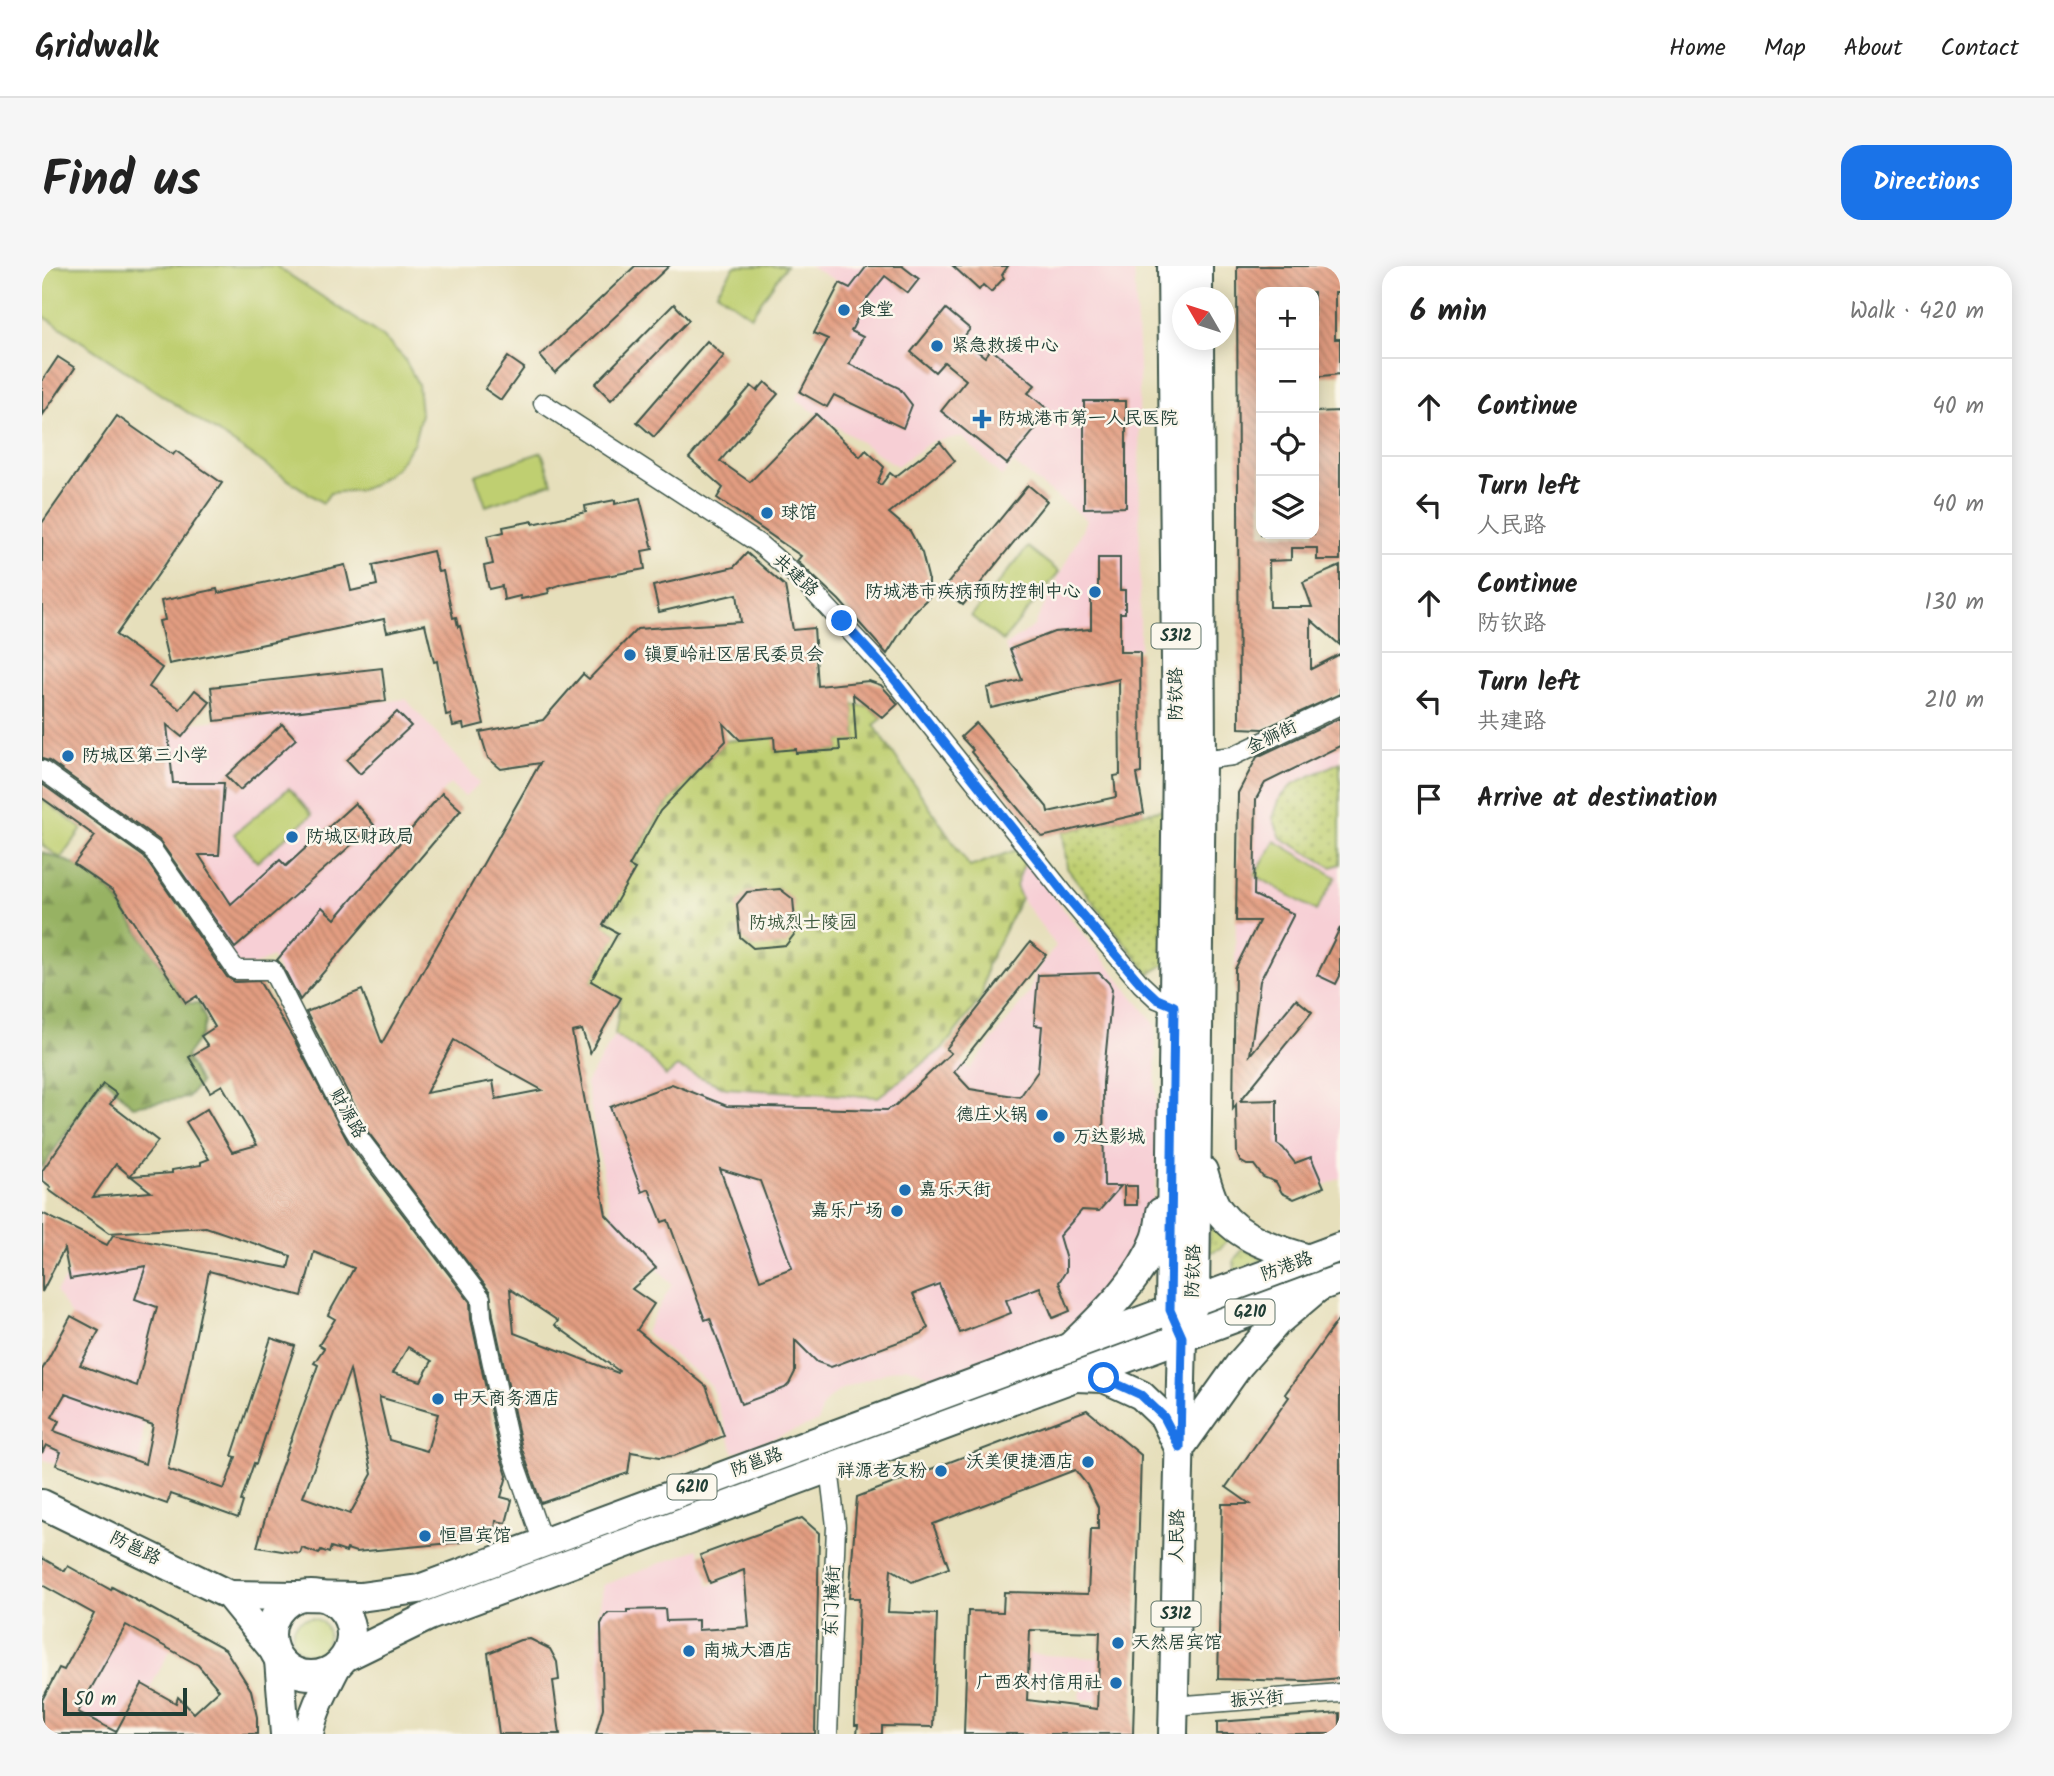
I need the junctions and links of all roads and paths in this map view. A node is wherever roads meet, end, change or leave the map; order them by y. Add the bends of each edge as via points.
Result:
1 (1172, 266) edge
2 (1198, 266) edge
3 (1198, 287) edge
4 (1199, 350) edge
5 (543, 403) dead end
6 (1340, 705) edge
7 (1201, 760) junction
8 (42, 770) edge
9 (1186, 1006) junction
10 (1184, 1156) junction
11 (1340, 1247) edge
12 (1309, 1259) junction
13 (1329, 1283) edge
14 (1182, 1306) junction
15 (1182, 1337) junction
16 (1069, 1348) junction
17 (1075, 1377) junction
18 (1180, 1448) junction
19 (829, 1468) junction
20 (42, 1504) edge
21 (543, 1543) junction
22 (229, 1595) junction
23 (309, 1595) junction
24 (276, 1655) junction
25 (340, 1662) junction
26 (1340, 1693) edge
27 (1173, 1706) junction
28 (285, 1734) edge
29 (310, 1734) edge
30 (828, 1734) edge
31 (1173, 1734) edge

1 - 9 main road, 防钦路 / S312 via 1177,759
2 - 3 main road
4 - 7 main road, 防钦路 / S312
5 - 9 street, 共建路 via 758,543 806,584 890,674 1141,984 1157,999
6 - 7 street, 金狮街 via 1233,757
7 - 9 main road, 防钦路 / S312
8 - 21 street, 财源路 via 152,849 236,970 272,970 359,1138 481,1298 511,1452
9 - 10 main road, 防钦路 / S312
10 - 12 main road via 1218,1211 1242,1233
10 - 14 main road, 防钦路 / S312
10 - 16 main road via 1156,1239 1105,1314
11 - 12 main road, 防港路 / G210
12 - 14 main road, 防港路 / G210
13 - 15 main road, 防港路 / G210
13 - 18 main road via 1277,1322 1238,1365
14 - 15 main road, 防钦路 / S312
14 - 16 main road, 防邕路 / G210
15 - 17 main road, 防邕路 / G210
15 - 18 main road, 人民路 / S312
16 - 21 main road, 防邕路 / G210
17 - 18 main road via 1104,1378 1141,1395 1164,1417
17 - 19 main road, 防邕路 / G210
18 - 27 main road, 人民路 / S312
19 - 25 main road, 防邕路 / G210 via 429,1616
19 - 30 street, 东门横街 via 836,1526
20 - 22 main road, 防邕路 / G210
21 - 23 main road, 防邕路 / G210 via 419,1589 360,1597
22 - 23 main road, 防邕路 / G210
22 - 24 main road, 防邕路 / G210
23 - 24 main road via 297,1597 277,1613 271,1637
23 - 25 main road via 333,1602 349,1621 350,1646
24 - 25 main road, G210 via 289,1669 313,1676
24 - 28 main road
25 - 29 main road via 322,1693
26 - 27 street, 振兴街
27 - 31 main road, 人民路 / S312

